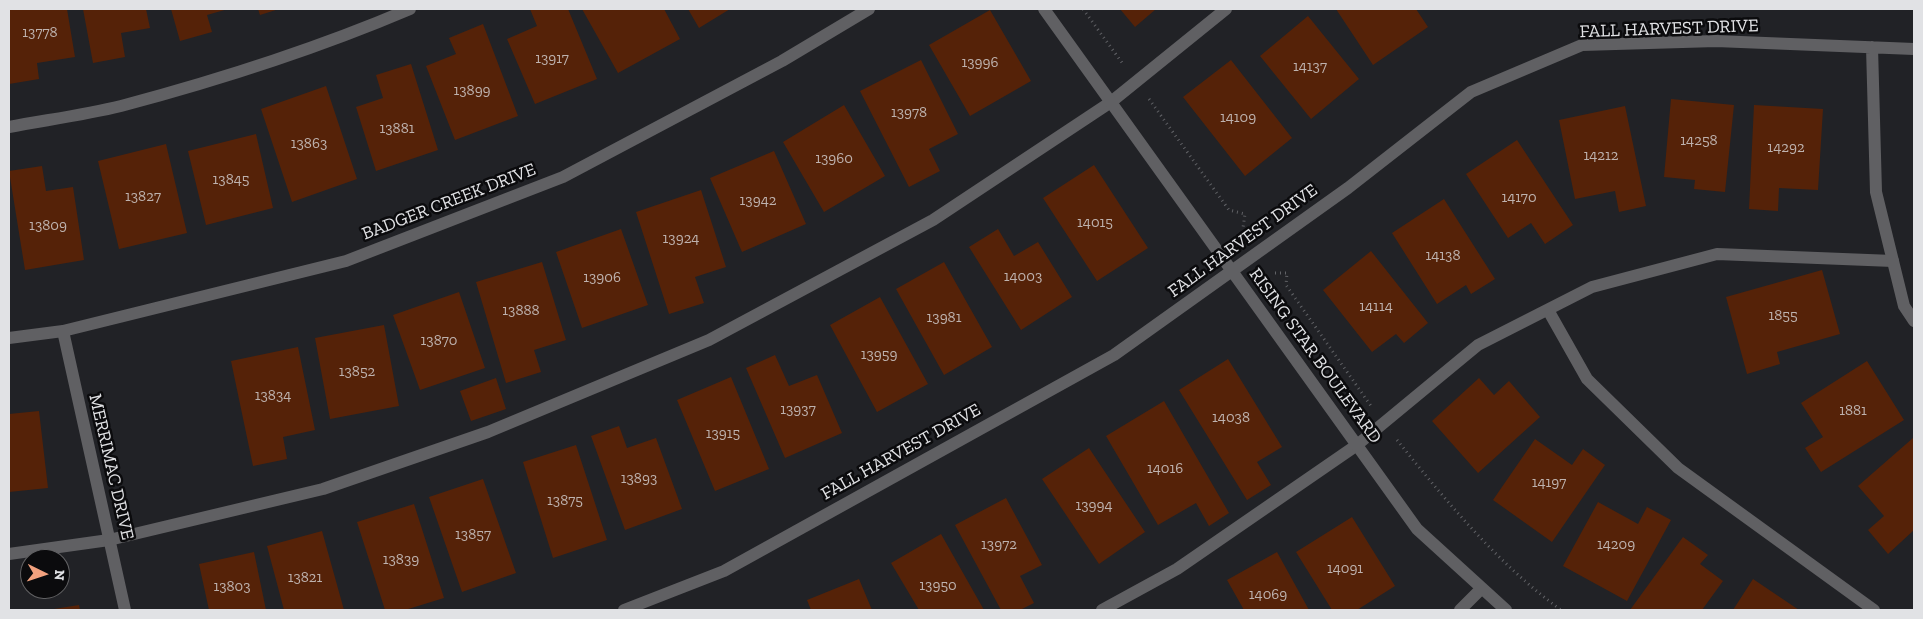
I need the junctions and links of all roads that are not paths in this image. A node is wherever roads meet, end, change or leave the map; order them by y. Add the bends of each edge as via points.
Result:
1 (410, 9) edge
2 (869, 9) edge
3 (1044, 9) edge
4 (1226, 9) edge
5 (1872, 47) junction
6 (1914, 49) edge
7 (1111, 102) junction
8 (9, 127) edge
9 (1894, 261) junction
10 (1232, 271) junction
11 (1548, 310) junction
12 (1914, 321) edge
13 (63, 331) junction
14 (9, 338) edge
15 (1357, 445) junction
16 (109, 540) junction
17 (9, 554) edge
18 (1482, 588) junction
19 (125, 610) edge
20 (624, 610) edge
21 (1102, 610) edge
22 (1460, 610) edge
23 (1506, 610) edge
24 (1874, 610) edge

1 - 8 street via 254,68 119,106
2 - 13 street, BADGER CREEK DRIVE via 782,61 563,176 346,261
3 - 7 street, RISING STAR BOULEVARD
4 - 7 street
5 - 6 street, FALL HARVEST DRIVE
5 - 9 street via 1876,192
5 - 10 street, FALL HARVEST DRIVE via 1716,41 1582,45 1470,92 1348,188
7 - 10 street, RISING STAR BOULEVARD
7 - 16 street via 933,220 708,340 488,432 323,489
9 - 11 street via 1717,254 1592,287
9 - 12 street via 1904,306
10 - 15 street, RISING STAR BOULEVARD
10 - 20 street, FALL HARVEST DRIVE via 1114,355 724,571
11 - 15 street via 1478,345
11 - 24 street via 1587,379 1678,468
13 - 14 street, BADGER CREEK DRIVE
13 - 16 street, MERRIMAC DRIVE
15 - 18 street, RISING STAR BOULEVARD via 1418,529
15 - 21 street via 1177,570
16 - 17 street
16 - 19 street, MERRIMAC DRIVE
18 - 22 street
18 - 23 street, RISING STAR BOULEVARD

